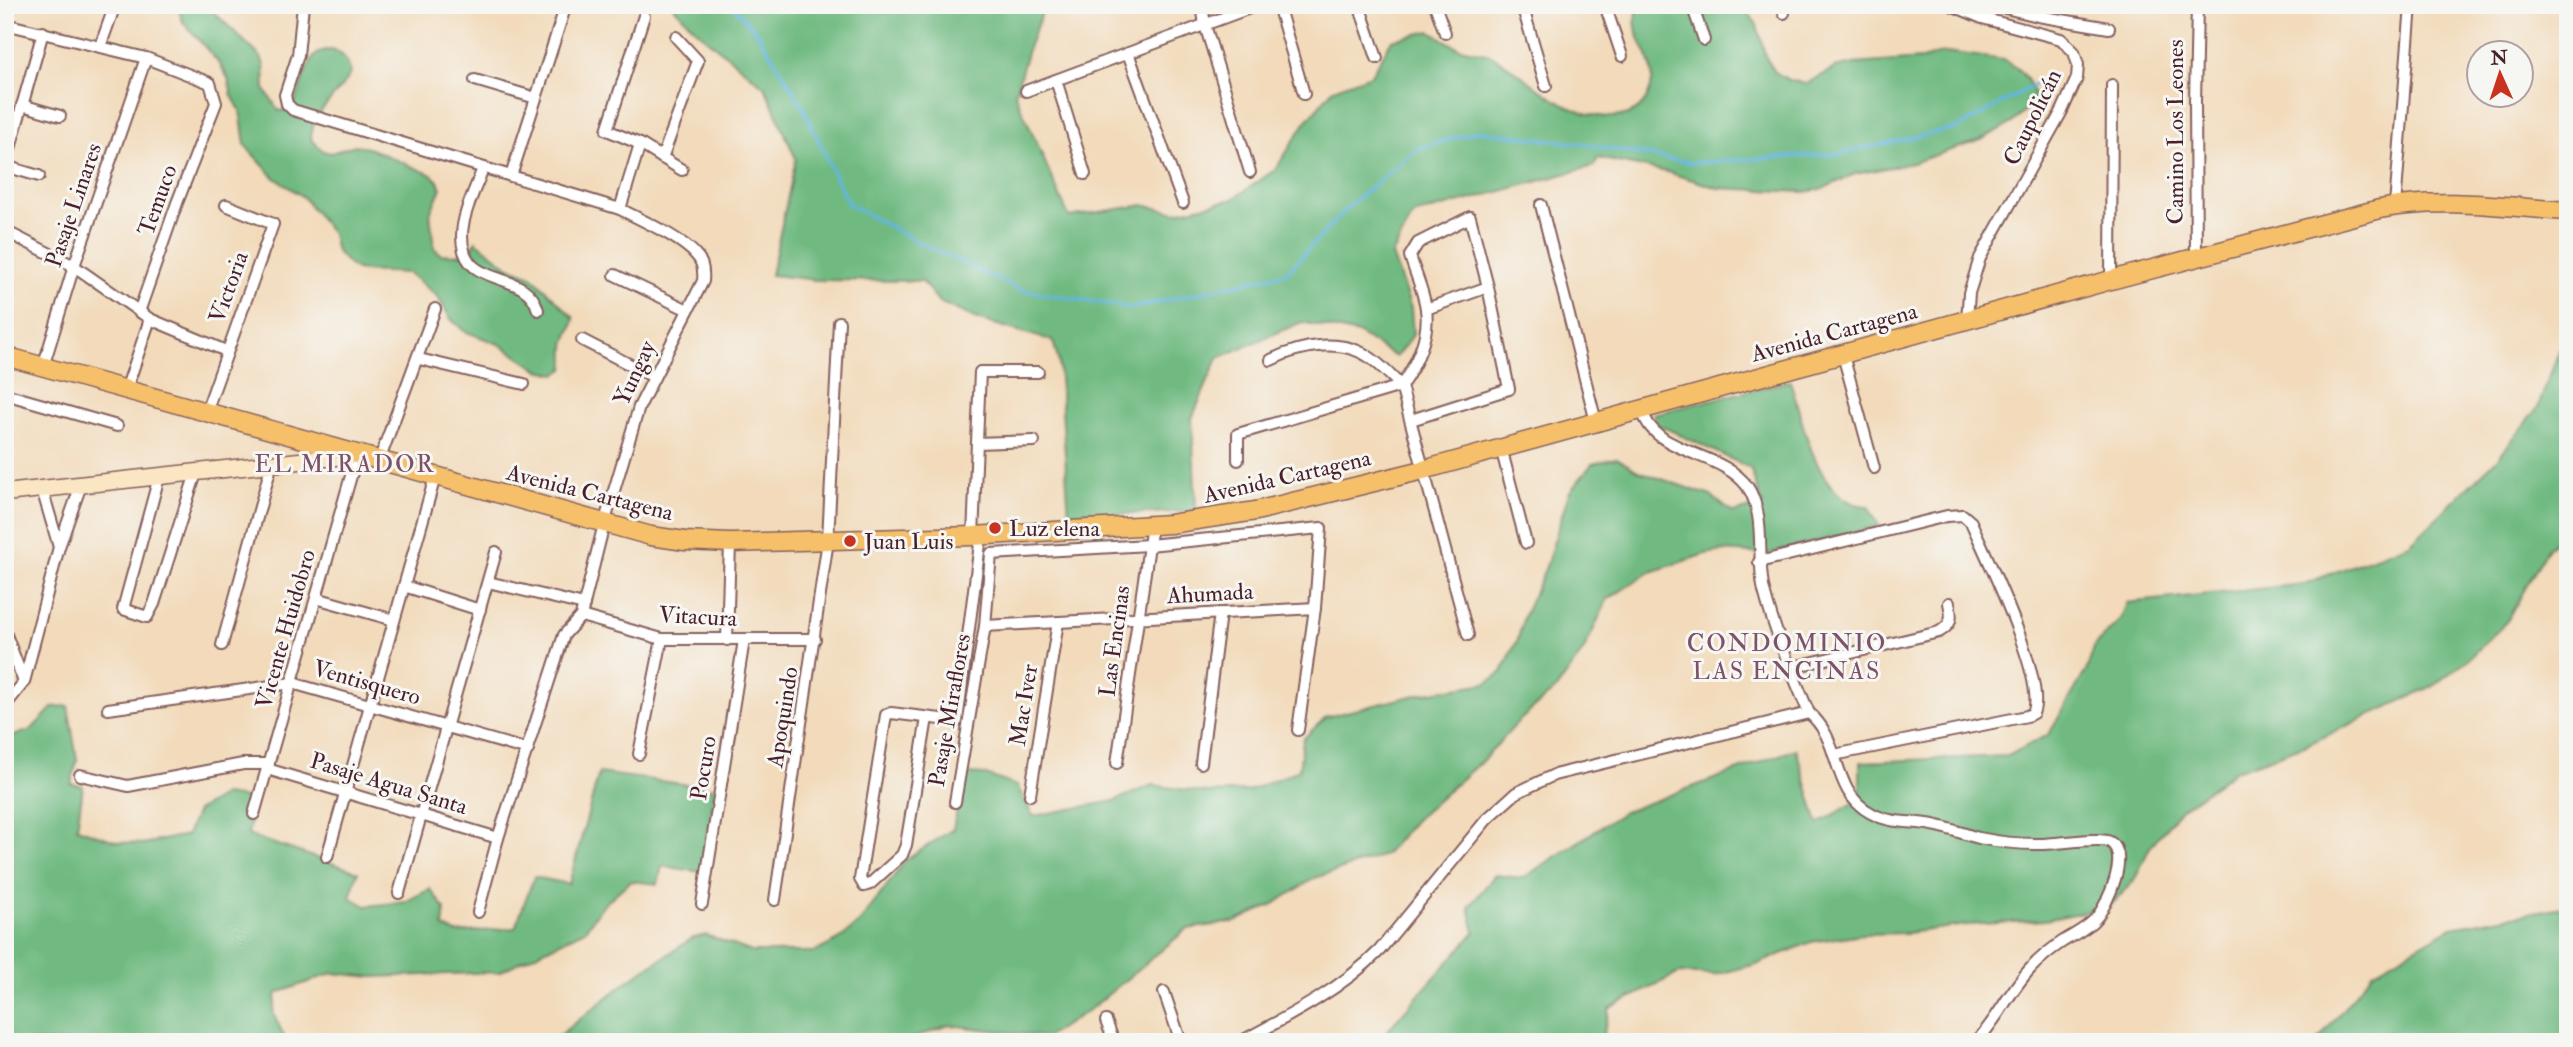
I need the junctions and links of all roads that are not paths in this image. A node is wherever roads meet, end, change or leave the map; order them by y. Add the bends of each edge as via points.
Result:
1 (116, 5) edge
2 (303, 5) edge
3 (566, 5) edge
4 (1202, 5) edge
5 (1258, 5) edge
6 (1278, 5) edge
7 (1359, 5) edge
8 (1435, 5) edge
9 (1521, 5) edge
10 (1605, 5) edge
11 (1692, 5) edge
12 (1951, 5) edge
13 (1993, 5) edge
14 (2197, 5) edge
15 (2412, 5) edge
16 (644, 16) dead end
17 (5, 24) edge
18 (1205, 25) junction
19 (2109, 28) dead end
20 (43, 32) junction
21 (1445, 33) dead end
22 (676, 37) dead end
23 (1704, 40) dead end
24 (100, 47) junction
25 (1128, 53) junction
26 (1622, 56) dead end
27 (146, 58) junction
28 (1377, 58) dead end
29 (475, 80) dead end
30 (1056, 80) junction
31 (2112, 85) dead end
32 (1546, 86) dead end
33 (1026, 92) dead end
34 (1304, 94) dead end
35 (536, 99) junction
36 (22, 105) junction
37 (60, 116) dead end
38 (640, 144) junction
39 (662, 158) junction
40 (5, 166) edge
41 (483, 168) junction
42 (682, 170) dead end
43 (1250, 172) dead end
44 (1085, 174) dead end
45 (39, 176) dead end
46 (511, 176) junction
47 (1183, 203) dead end
48 (226, 205) dead end
49 (1541, 205) dead end
50 (2395, 206) junction
51 (620, 209) junction
52 (2568, 211) edge
53 (5, 232) edge
54 (2196, 258) junction
55 (74, 266) junction
56 (615, 275) dead end
57 (2111, 280) junction
58 (1488, 287) junction
59 (1426, 309) junction
60 (435, 310) dead end
61 (538, 310) dead end
62 (688, 310) junction
63 (139, 312) junction
64 (150, 319) junction
65 (1967, 321) junction
66 (839, 322) dead end
67 (582, 340) dead end
68 (226, 351) junction
69 (1843, 355) junction
70 (5, 356) edge
71 (419, 359) junction
72 (1271, 360) dead end
73 (43, 367) junction
74 (1038, 372) dead end
75 (654, 377) junction
76 (524, 384) dead end
77 (1401, 386) junction
78 (126, 390) junction
79 (5, 394) edge
80 (1642, 410) junction
81 (206, 412) junction
82 (1411, 420) junction
83 (1596, 422) junction
84 (117, 426) dead end
85 (1034, 441) dead end
86 (977, 443) junction
87 (1502, 448) junction
88 (357, 455) junction
89 (1238, 460) dead end
90 (379, 461) junction
91 (272, 463) junction
92 (1874, 468) dead end
93 (1423, 470) junction
94 (196, 473) junction
95 (159, 477) junction
96 (435, 477) junction
97 (81, 485) junction
98 (42, 489) junction
99 (5, 494) edge
100 (604, 524) junction
101 (1152, 525) junction
102 (977, 536) junction
103 (828, 540) junction
104 (730, 543) junction
105 (1526, 543) dead end
106 (1149, 545) junction
107 (59, 547) junction
108 (496, 552) dead end
109 (1759, 562) junction
110 (488, 582) junction
111 (404, 586) junction
112 (316, 598) junction
113 (1949, 603) dead end
114 (1315, 608) junction
115 (480, 610) junction
116 (582, 610) junction
117 (1220, 613) junction
118 (1139, 619) junction
119 (394, 620) junction
120 (1058, 622) junction
121 (985, 626) junction
122 (5, 632) edge
123 (1468, 635) dead end
124 (662, 639) junction
125 (815, 639) junction
126 (727, 640) junction
127 (744, 640) junction
128 (222, 645) dead end
129 (1789, 668) junction
130 (24, 682) junction
131 (292, 682) junction
132 (370, 705) junction
133 (5, 706) edge
134 (108, 709) dead end
135 (1809, 713) junction
136 (927, 718) junction
137 (447, 726) junction
138 (1298, 730) dead end
139 (528, 750) junction
140 (639, 754) dead end
141 (1834, 755) junction
142 (1117, 763) dead end
143 (1201, 763) dead end
144 (268, 767) junction
145 (80, 775) dead end
146 (345, 793) junction
147 (1030, 795) dead end
148 (955, 802) dead end
149 (254, 814) dead end
150 (422, 814) junction
151 (498, 838) junction
152 (327, 857) dead end
153 (399, 893) dead end
154 (775, 900) dead end
155 (702, 904) dead end
156 (478, 912) dead end
157 (1164, 992) dead end
158 (1106, 1021) dead end
159 (1114, 1042) edge
160 (1181, 1042) edge
161 (1240, 1042) edge
162 (1976, 1042) edge

1 - 24 street
2 - 41 street, Yungay via 298,55 285,95 290,107
3 - 35 street
4 - 18 street
5 - 18 street
6 - 34 street
7 - 28 street
8 - 21 street
9 - 32 street
10 - 26 street
11 - 23 street
12 - 65 street, Caupolicán via 2062,39 2078,65 2062,111 1980,258 1969,293
13 - 19 street
14 - 54 street, Camino Los Leones
15 - 50 street
16 - 38 street via 607,130
17 - 20 street
18 - 25 street
18 - 43 street
20 - 24 street
20 - 36 street
22 - 39 street via 698,61
24 - 27 street
25 - 30 street
25 - 47 street
27 - 55 street, Pasaje Linares
27 - 63 street, Temuco via 210,83 216,103
29 - 35 street
30 - 33 street
30 - 44 street
31 - 57 street
35 - 46 street
36 - 37 street
36 - 40 street
38 - 39 street
38 - 51 street
39 - 42 street
40 - 45 street
41 - 46 street, Yungay
41 - 61 street via 462,233 467,259 480,271 528,291
46 - 51 street, Yungay
48 - 68 street, Victoria via 273,225
49 - 83 street
50 - 52 main road, Avenida Cartagena via 2442,203
50 - 54 main road, Avenida Cartagena
51 - 62 street, Yungay via 698,256 703,281
53 - 55 street
54 - 57 main road, Avenida Cartagena
55 - 63 street
55 - 73 street, Pasaje Linares
56 - 62 street
57 - 65 main road, Avenida Cartagena
58 - 59 street
58 - 59 street via 1470,217 1418,243 1410,256
58 - 82 street via 1509,389
59 - 77 street via 1421,347
60 - 71 street
62 - 75 street, Yungay
63 - 64 street
64 - 68 street
64 - 78 street
65 - 69 main road, Avenida Cartagena
66 - 103 street, Apoquindo
67 - 75 street
68 - 81 street, Victoria
69 - 80 main road, Avenida Cartagena
69 - 92 street
70 - 73 main road, Avenida Cartagena
71 - 76 street
71 - 90 street
72 - 77 street via 1306,347 1338,347 1371,358
73 - 78 main road, Avenida Cartagena
74 - 86 street via 980,372
75 - 100 street, Yungay via 639,407
77 - 82 street
77 - 89 street via 1238,434
78 - 81 main road, Avenida Cartagena
79 - 84 street
80 - 83 main road, Avenida Cartagena
80 - 109 street via 1650,429 1660,438 1724,466 1747,486 1758,515
81 - 88 main road, Avenida Cartagena
82 - 93 street
83 - 87 main road, Avenida Cartagena
85 - 86 street
86 - 102 street
87 - 93 main road, Avenida Cartagena
87 - 105 street
88 - 90 main road, Avenida Cartagena
88 - 91 street
88 - 112 street, Vicente Huidobro
90 - 96 main road, Avenida Cartagena
91 - 94 street
91 - 128 street
93 - 101 main road, Avenida Cartagena via 1256,511
93 - 123 street
94 - 95 street
94 - 95 street via 147,617 123,609
95 - 97 street
96 - 100 main road, Avenida Cartagena
96 - 111 street
97 - 98 street
97 - 107 street
98 - 99 street
98 - 107 street
100 - 104 main road, Avenida Cartagena via 667,539
100 - 116 street, Yungay
101 - 102 main road, Avenida Cartagena
101 - 106 street, Las Encinas
102 - 103 main road, Avenida Cartagena
102 - 136 street via 957,721
103 - 104 main road, Avenida Cartagena
103 - 125 street, Apoquindo
104 - 126 street
106 - 114 street via 1321,528
106 - 118 street, Las Encinas
106 - 121 street, Pasaje Miraflores via 991,554
107 - 130 street
108 - 110 street
109 - 129 street
109 - 141 street via 1963,514 1971,522 2006,604 2036,692 2033,713
110 - 115 street
110 - 116 street, Vitacura
111 - 115 street
111 - 119 street
112 - 119 street
112 - 131 street, Vicente Huidobro
113 - 129 street via 1949,626 1939,632
114 - 117 street, Ahumada
114 - 138 street
115 - 137 street
116 - 124 street, Vitacura
116 - 139 street, Yungay via 564,635
117 - 118 street, Ahumada
117 - 143 street
118 - 120 street, Ahumada
118 - 142 street, Las Encinas
119 - 132 street
120 - 121 street, Ahumada
120 - 147 street, Mac Iver
121 - 148 street, Pasaje Miraflores
122 - 130 street
124 - 126 street, Vitacura
124 - 140 street
125 - 127 street, Vitacura
125 - 154 street, Apoquindo
126 - 127 street, Vitacura
127 - 155 street, Pocuro
129 - 135 street
130 - 133 street
131 - 132 street, Ventisquero
131 - 134 street, Ventisquero
131 - 144 street, Vicente Huidobro
132 - 137 street, Ventisquero
132 - 146 street
135 - 141 street via 1826,731
135 - 161 street via 1567,771 1528,786 1487,819 1362,968
136 - 136 street via 891,713 884,719 860,879 864,886 902,855 906,845
137 - 139 street, Ventisquero
137 - 150 street
139 - 151 street, Yungay
141 - 162 street via 1842,783 1853,799 1886,820 1935,825 2015,843 2104,839 2119,852 2118,868 2097,917 2036,962
144 - 145 street, Pasaje Agua Santa via 243,764 128,786
144 - 146 street, Pasaje Agua Santa
144 - 149 street, Vicente Huidobro
146 - 150 street, Pasaje Agua Santa
146 - 152 street
150 - 151 street, Pasaje Agua Santa
150 - 153 street
151 - 156 street, Yungay
157 - 160 street
158 - 159 street

